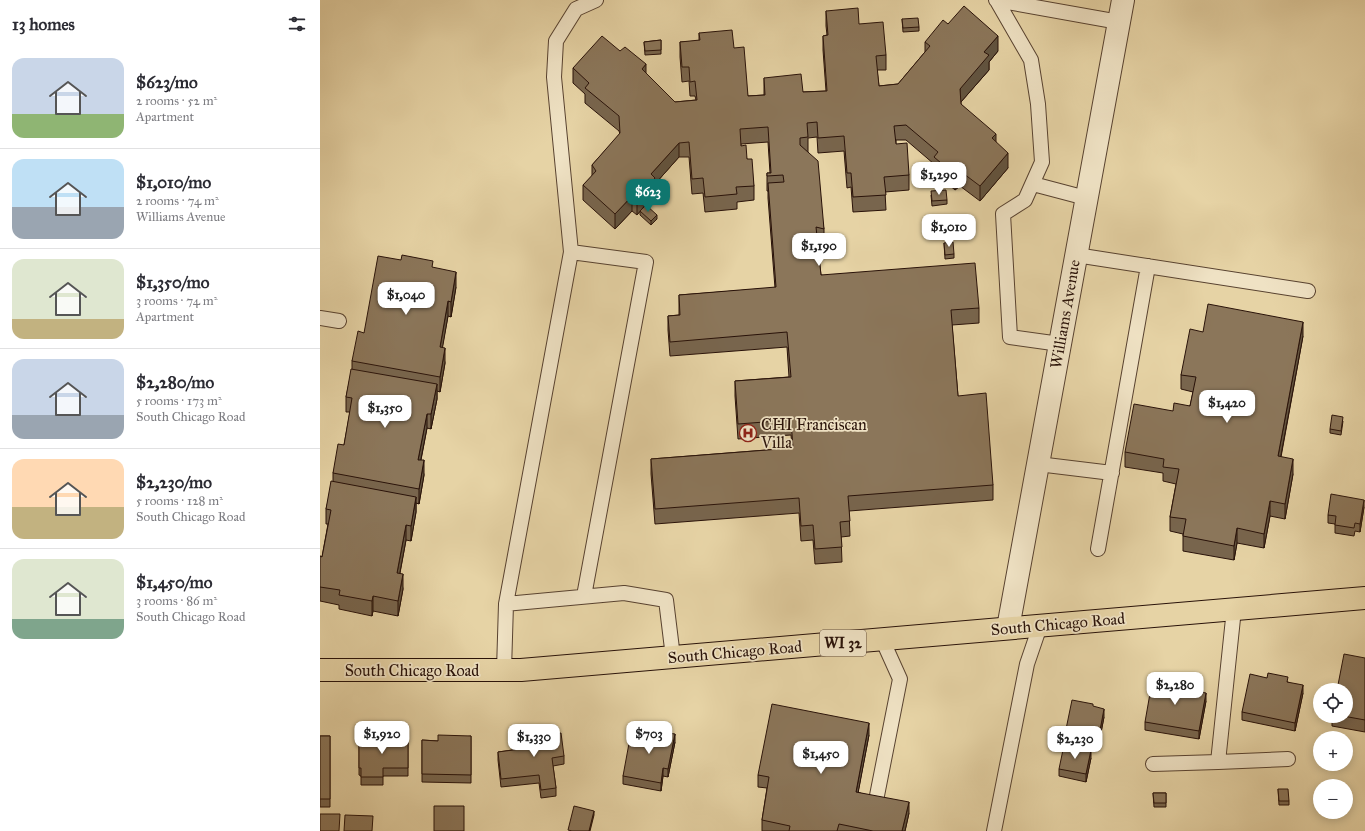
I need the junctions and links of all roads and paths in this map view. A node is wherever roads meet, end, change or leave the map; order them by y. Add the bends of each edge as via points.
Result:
1 (596, 0) edge
2 (996, 0) edge
3 (1123, 0) edge
4 (1119, 22) junction
5 (1033, 184) junction
6 (1086, 198) junction
7 (571, 252) junction
8 (1076, 254) junction
9 (1148, 266) junction
10 (1308, 291) dead end
11 (320, 318) edge
12 (339, 321) dead end
13 (1060, 344) junction
14 (1038, 464) junction
15 (1112, 473) junction
16 (1098, 550) dead end
17 (584, 596) junction
18 (1365, 598) edge
19 (506, 604) junction
20 (1234, 609) junction
21 (1040, 626) junction
22 (1008, 628) junction
23 (882, 639) junction
24 (673, 657) junction
25 (320, 670) edge
26 (504, 670) junction
27 (1288, 759) dead end
28 (1218, 762) junction
29 (1153, 764) dead end
30 (870, 831) edge
31 (994, 831) edge

1 - 7 lane via 576,8 556,41 554,77
2 - 4 lane
2 - 5 lane via 1031,60 1038,104 1042,162
3 - 4 street, Williams Avenue
4 - 6 street, Williams Avenue
5 - 6 lane
5 - 13 lane via 1025,200 1003,214 1010,337
6 - 8 street, Williams Avenue
7 - 17 lane via 646,262
7 - 19 lane
8 - 9 lane
8 - 13 street, Williams Avenue
9 - 10 lane
9 - 15 lane
11 - 12 lane
13 - 14 street, Williams Avenue
14 - 15 lane
14 - 22 street, Williams Avenue
15 - 16 lane
17 - 19 lane
17 - 24 lane via 624,593 666,600
18 - 20 main road, South Chicago Road / WI 32
19 - 26 lane
20 - 21 main road, South Chicago Road / WI 32
20 - 28 lane
21 - 22 main road, South Chicago Road / WI 32
21 - 31 lane via 1026,664
22 - 23 main road, South Chicago Road / WI 32
23 - 24 main road, South Chicago Road / WI 32
23 - 30 lane via 900,680
24 - 26 main road, South Chicago Road / WI 32
25 - 26 main road, South Chicago Road / WI 32
27 - 28 lane
28 - 29 lane

